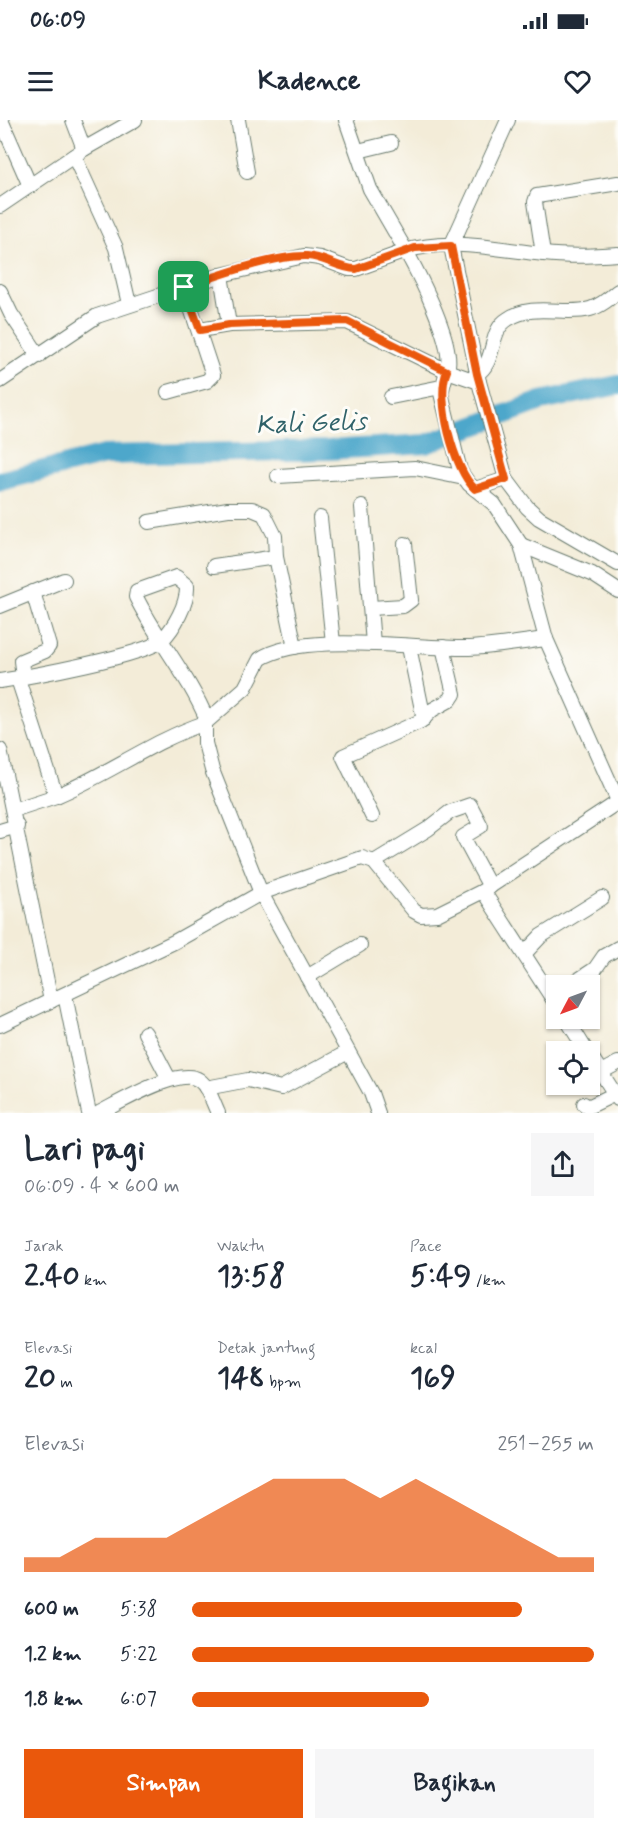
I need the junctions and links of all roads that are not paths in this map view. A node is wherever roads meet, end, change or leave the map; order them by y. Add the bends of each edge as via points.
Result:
1 (2, 120) edge
2 (73, 120) edge
3 (135, 120) edge
4 (238, 120) edge
5 (346, 120) edge
6 (508, 120) edge
7 (391, 142) dead end
8 (358, 151) junction
9 (79, 153) junction
10 (247, 172) dead end
11 (618, 183) edge
12 (30, 186) junction
13 (0, 206) edge
14 (451, 246) junction
15 (406, 251) junction
16 (543, 254) junction
17 (618, 254) edge
18 (221, 275) junction
19 (184, 287) junction
20 (0, 291) edge
21 (618, 291) edge
22 (129, 304) junction
23 (229, 325) junction
24 (200, 330) junction
25 (39, 356) junction
26 (447, 371) junction
27 (479, 380) junction
28 (0, 381) edge
29 (441, 387) junction
30 (168, 392) dead end
31 (392, 397) dead end
32 (504, 473) junction
33 (462, 475) junction
34 (278, 477) dead end
35 (475, 489) junction
36 (362, 507) dead end
37 (320, 518) dead end
38 (149, 522) dead end
39 (405, 544) dead end
40 (521, 546) junction
41 (276, 557) junction
42 (618, 564) edge
43 (214, 566) dead end
44 (64, 580) dead end
45 (618, 591) edge
46 (33, 592) junction
47 (0, 606) edge
48 (371, 608) junction
49 (546, 639) junction
50 (161, 641) junction
51 (333, 642) junction
52 (373, 644) junction
53 (409, 646) junction
54 (296, 647) junction
55 (443, 647) junction
56 (20, 678) junction
57 (0, 681) edge
58 (424, 719) junction
59 (206, 722) junction
60 (0, 750) edge
61 (56, 796) junction
62 (618, 802) edge
63 (13, 810) junction
64 (372, 816) dead end
65 (17, 826) junction
66 (0, 831) edge
67 (374, 862) junction
68 (486, 889) junction
69 (261, 893) junction
70 (602, 898) dead end
71 (360, 945) dead end
72 (618, 948) edge
73 (524, 954) junction
74 (586, 975) edge
75 (307, 977) junction
76 (546, 985) edge
77 (65, 995) junction
78 (51, 1001) junction
79 (0, 1025) edge
80 (145, 1033) dead end
81 (348, 1052) junction
82 (618, 1063) edge
83 (601, 1072) joint
84 (169, 1079) junction
85 (206, 1088) junction
86 (617, 1096) edge
87 (584, 1104) dead end
88 (89, 1113) edge
89 (99, 1113) edge
90 (218, 1113) edge
91 (378, 1113) edge

1 - 12 street
2 - 9 street
3 - 9 street
4 - 10 street
5 - 8 street
6 - 14 street
7 - 8 street
8 - 15 street via 370,189
9 - 12 street
9 - 22 street via 116,248
11 - 16 street via 537,196
12 - 13 street
14 - 15 street
14 - 16 street
14 - 27 street
15 - 18 street via 356,269 304,256
15 - 26 street via 441,330
16 - 17 street
18 - 19 street
18 - 23 street
19 - 22 street
19 - 24 street
20 - 25 street
21 - 27 street via 591,309 533,311 507,319 498,328 491,356
22 - 25 street via 97,316
23 - 24 street
23 - 26 street via 347,321
24 - 30 street via 213,378
25 - 28 street
26 - 27 street
26 - 29 street
27 - 32 street
29 - 31 street
29 - 33 street
32 - 35 street
32 - 42 street via 539,518
33 - 34 street via 415,468
33 - 35 street
35 - 40 street via 494,504
36 - 48 street
37 - 51 street
38 - 41 street via 252,508 270,522
39 - 48 street via 411,600 403,606
40 - 45 street via 592,574
40 - 49 street
41 - 43 street
41 - 54 street
44 - 46 street
46 - 47 street
46 - 56 street via 49,646 21,661
48 - 52 street
49 - 55 street via 471,648
49 - 62 street
50 - 50 street via 186,599 187,586 176,577 136,594
50 - 56 street via 140,651
50 - 59 street via 184,674
51 - 52 street
51 - 54 street
52 - 53 street
53 - 55 street
53 - 58 street
54 - 59 street via 260,659 245,688
55 - 58 street via 454,694
56 - 57 street
56 - 61 street
58 - 64 street via 343,756
59 - 61 street
59 - 69 street via 205,743 212,771
60 - 63 street
61 - 63 street
62 - 68 street
63 - 65 street
65 - 66 street
65 - 78 street
67 - 68 street via 414,911 422,915 437,914
67 - 68 street via 450,812 470,805 486,823 459,831
67 - 69 street via 362,858
68 - 73 street
69 - 75 street
69 - 77 street via 174,942
70 - 73 street via 541,936
71 - 75 street
72 - 74 street
73 - 76 street
75 - 81 street
77 - 78 street
77 - 88 street
78 - 79 street
80 - 84 street
81 - 85 street via 281,1088 248,1080
81 - 91 street
82 - 83 street
83 - 86 street
84 - 85 street via 192,1077
84 - 89 street
85 - 90 street
86 - 87 street via 594,1106

